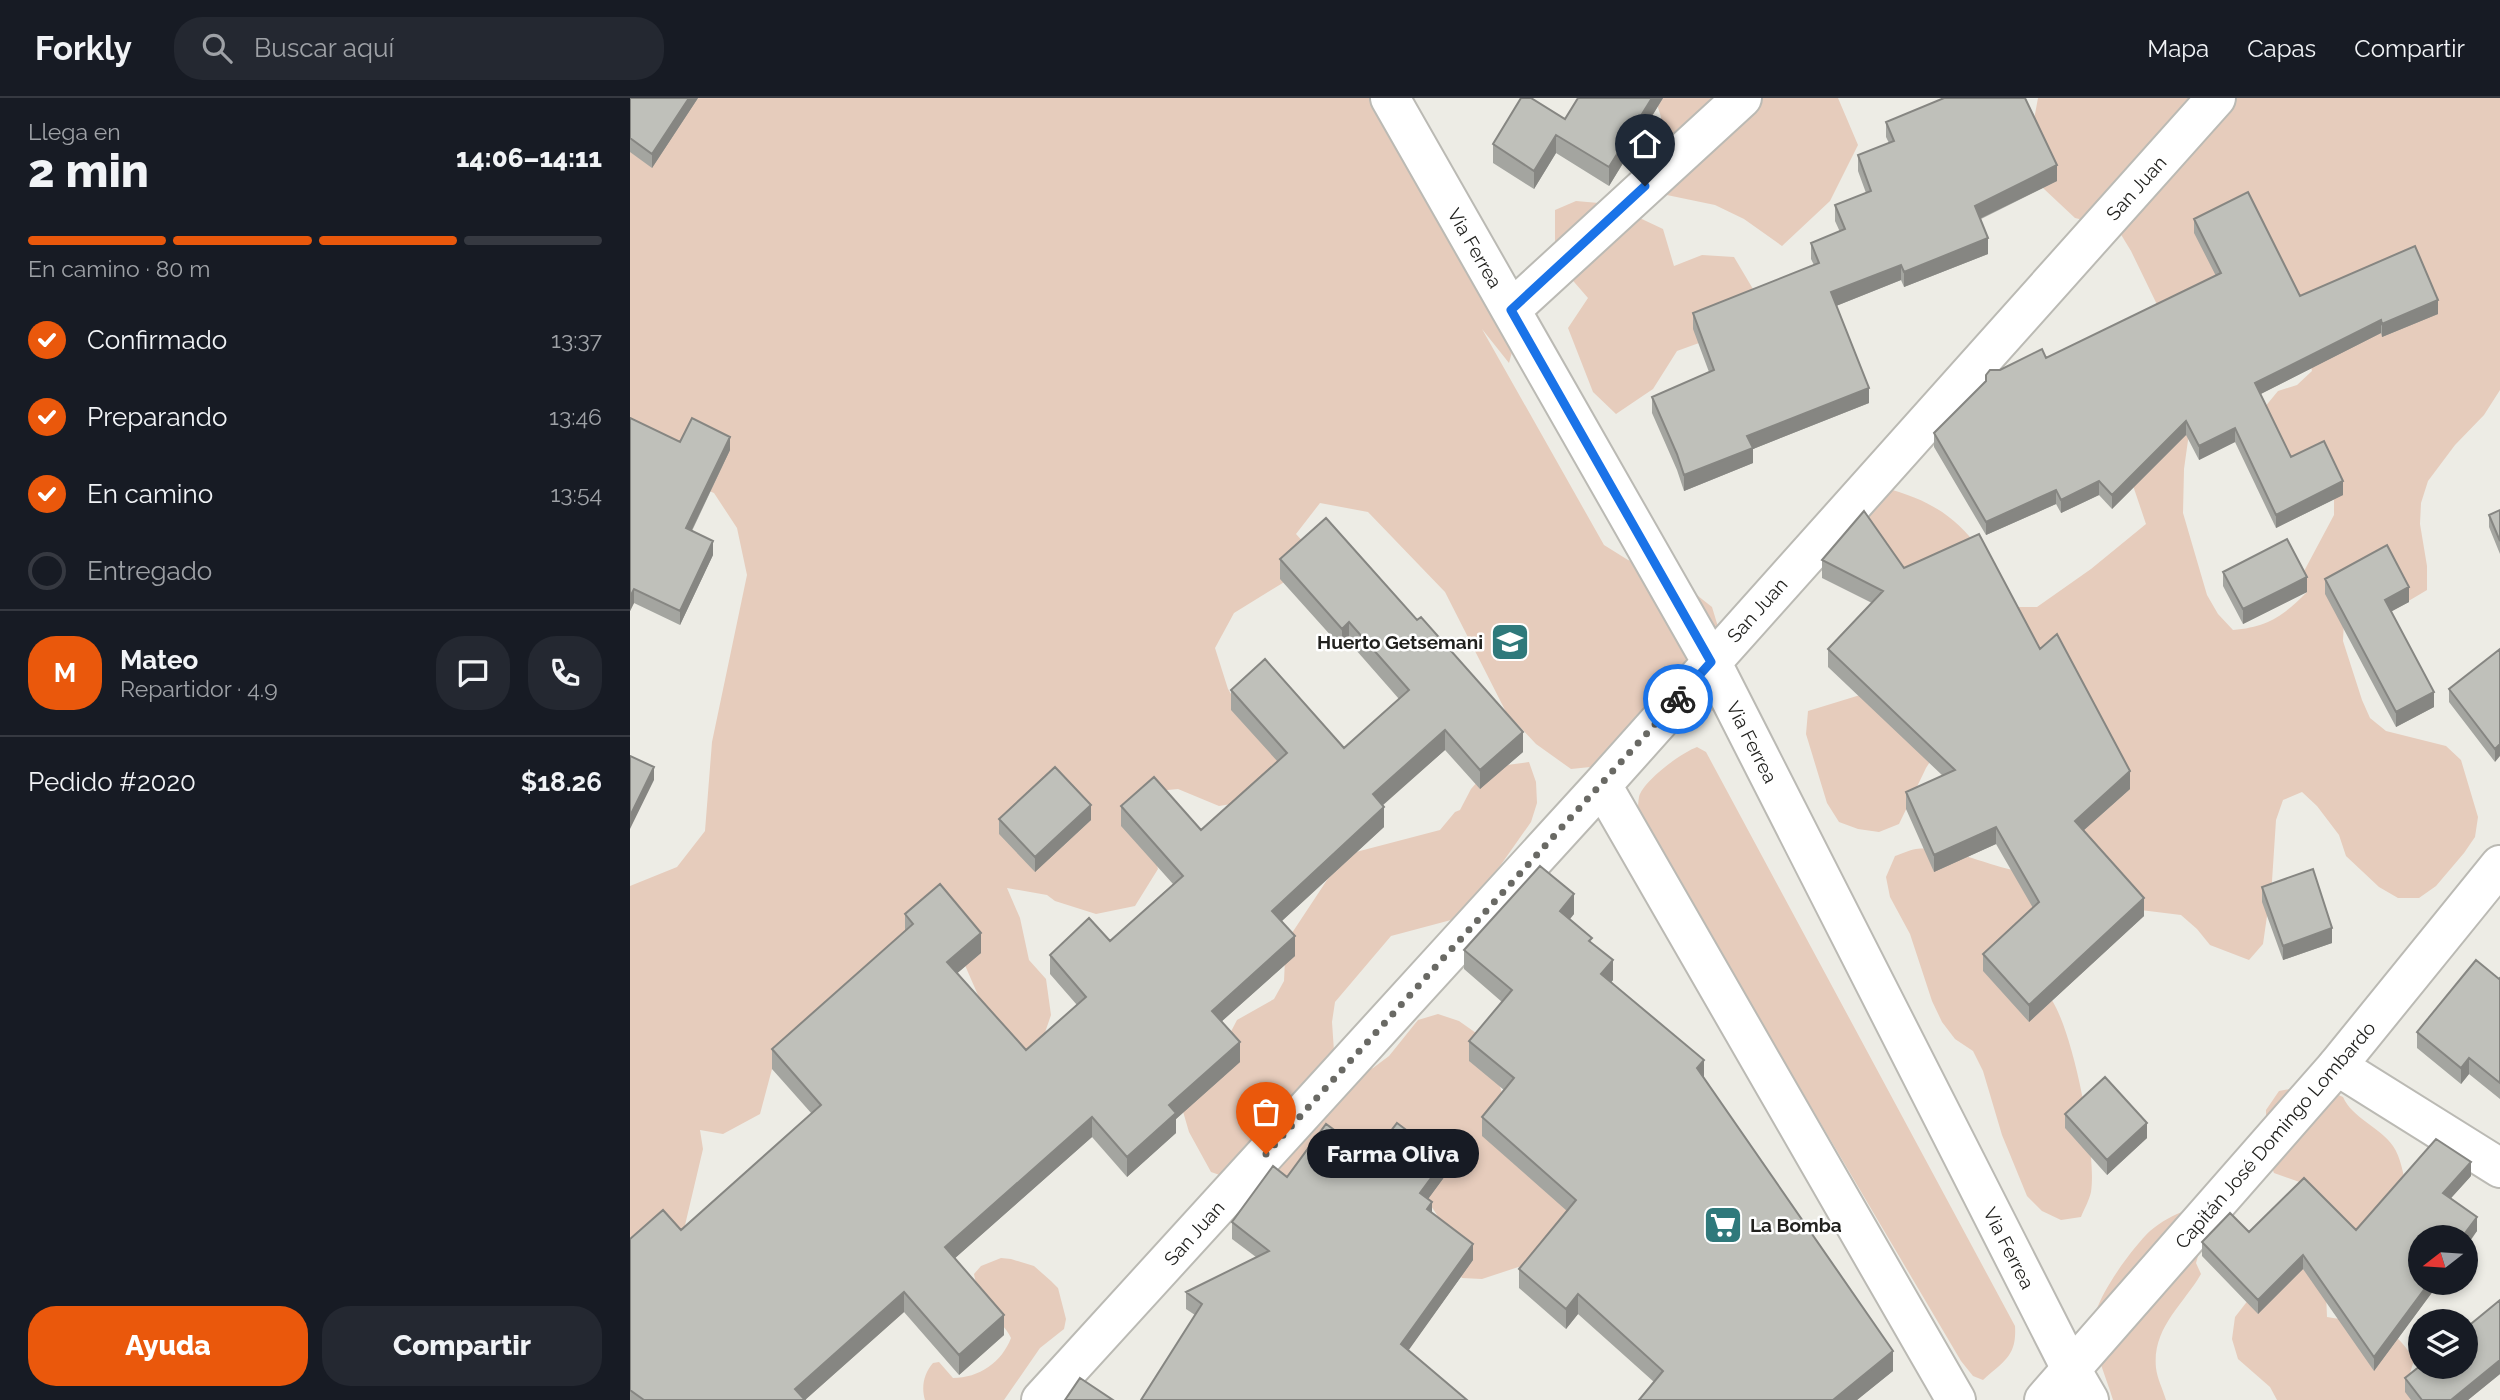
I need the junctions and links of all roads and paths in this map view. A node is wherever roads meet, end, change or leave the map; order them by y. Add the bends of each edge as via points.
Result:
1 (1390, 98) edge
2 (1742, 98) edge
3 (2216, 98) edge
4 (1511, 310) junction
5 (1711, 662) junction
6 (1602, 785) junction
7 (2500, 865) edge
8 (2337, 1066) junction
9 (2500, 1168) edge
10 (2080, 1385) edge
11 (1041, 1400) edge
12 (1956, 1400) edge
13 (2044, 1400) edge

1 - 4 street, Via Ferrea
2 - 4 street
3 - 5 street, San Juan
4 - 5 street, Via Ferrea
5 - 6 street, San Juan
5 - 10 street, Via Ferrea
6 - 11 street, San Juan
6 - 12 street
7 - 8 street, Capitán José Domingo Lombardo
8 - 9 street
8 - 10 street, Capitán José Domingo Lombardo
10 - 13 street, Capitán José Domingo Lombardo

